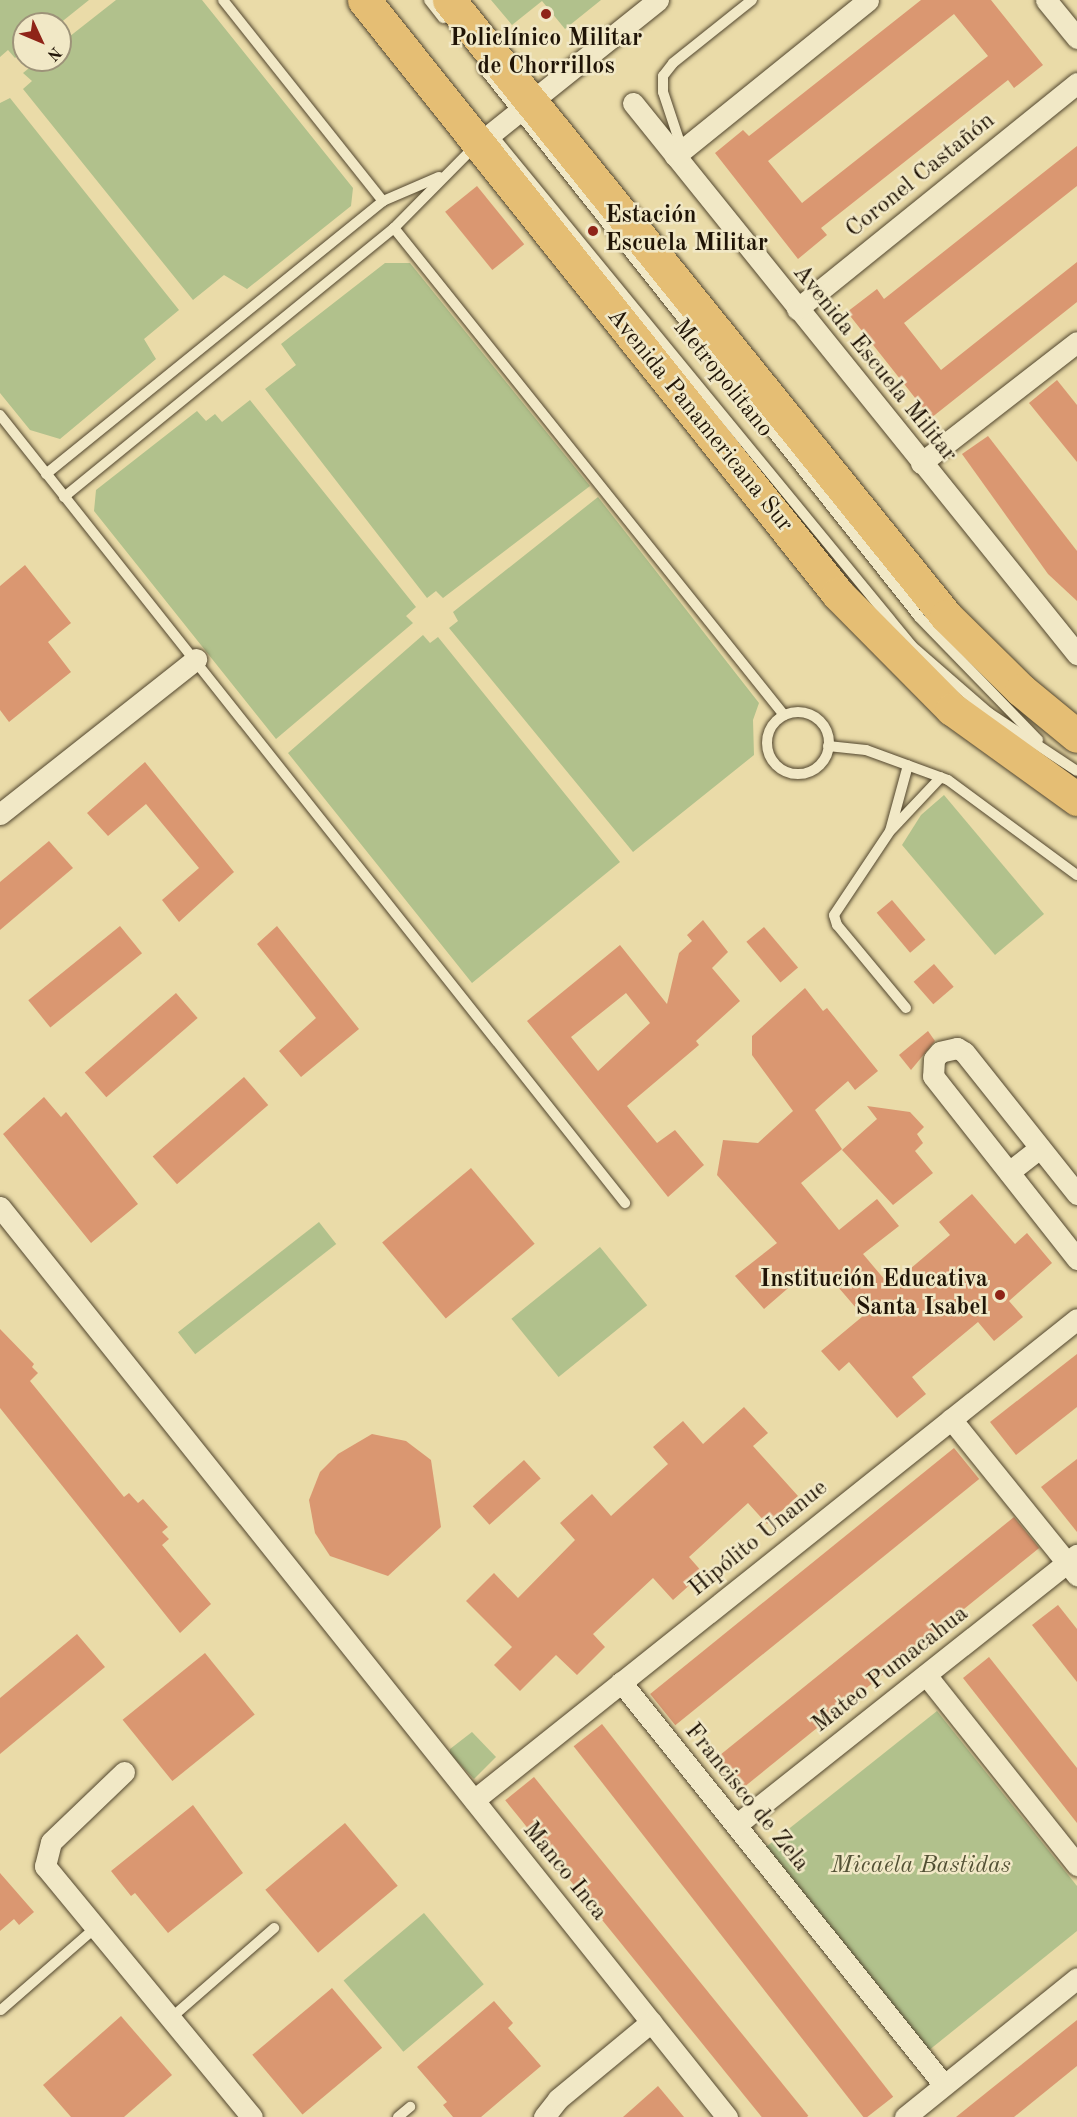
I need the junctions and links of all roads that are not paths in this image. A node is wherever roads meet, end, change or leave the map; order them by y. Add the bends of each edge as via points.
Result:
1 (224, 0) edge
2 (364, 0) edge
3 (429, 0) edge
4 (658, 0) edge
5 (752, 0) edge
6 (868, 0) edge
7 (1046, 0) edge
8 (449, 13) edge
9 (1075, 31) edge
10 (478, 62) dead end
11 (1077, 83) edge
12 (633, 103) dead end
13 (524, 106) junction
14 (484, 134) junction
15 (679, 153) junction
16 (442, 176) junction
17 (383, 201) junction
18 (394, 228) junction
19 (797, 309) junction
20 (1075, 348) edge
21 (0, 415) edge
22 (921, 463) junction
23 (46, 474) junction
24 (64, 497) junction
25 (1077, 654) edge
26 (196, 659) junction
27 (784, 715) junction
28 (1065, 745) edge
29 (828, 746) junction
30 (908, 765) junction
31 (1077, 771) edge
32 (941, 777) junction
33 (1077, 799) edge
34 (0, 814) edge
35 (890, 831) junction
36 (1077, 876) edge
37 (906, 1008) dead end
38 (1040, 1148) junction
39 (1009, 1173) junction
40 (1077, 1194) edge
41 (625, 1203) dead end
42 (0, 1207) edge
43 (1077, 1258) edge
44 (1077, 1319) edge
45 (951, 1419) junction
46 (1074, 1565) edge
47 (926, 1675) junction
48 (621, 1682) junction
49 (124, 1772) dead end
50 (474, 1800) junction
51 (736, 1825) junction
52 (1077, 1865) edge
53 (96, 1927) junction
54 (274, 1928) dead end
55 (1077, 1978) edge
56 (1, 2010) edge
57 (171, 2018) junction
58 (651, 2022) junction
59 (944, 2085) junction
60 (410, 2108) dead end
61 (245, 2114) edge
62 (912, 2115) edge
63 (398, 2117) edge
64 (544, 2117) edge
65 (727, 2117) edge

1 - 17 lane
2 - 14 main road, Avenida Panamericana Sur
3 - 8 lane
4 - 13 street
5 - 15 lane via 673,63 663,76 663,92
6 - 15 street
7 - 9 street
8 - 13 main road
10 - 13 lane
11 - 19 street, Coronel Castañón
12 - 15 street, Avenida Escuela Militar
13 - 14 street
13 - 28 main road via 946,616 1021,690
14 - 16 lane
14 - 28 lane, Metropolitano via 912,646 989,713
14 - 33 main road, Avenida Panamericana Sur via 838,594 952,709
15 - 19 street, Avenida Escuela Militar
16 - 17 lane
16 - 18 lane
17 - 23 lane
18 - 24 lane
18 - 27 lane
19 - 22 street, Avenida Escuela Militar
20 - 22 street
21 - 23 lane
22 - 25 street, Avenida Escuela Militar
23 - 24 lane
24 - 26 lane
26 - 34 street
26 - 41 lane
27 - 29 lane via 812,715 825,728
27 - 29 lane via 771,728 767,746 782,770 792,774 812,770 826,756
28 - 31 lane, Metropolitano
29 - 30 lane via 866,750
30 - 32 lane
30 - 35 lane
32 - 35 lane
32 - 36 lane
35 - 37 lane via 834,915 837,925
38 - 39 street
38 - 39 street via 964,1052 957,1048 940,1052 934,1059 933,1076
38 - 40 street
39 - 43 street
42 - 50 street, Manco Inca
44 - 45 street, Hipólito Unanue
45 - 46 street
45 - 48 street, Hipólito Unanue
46 - 47 street, Mateo Pumacahua
47 - 51 street, Mateo Pumacahua
47 - 52 street
48 - 50 street, Hipólito Unanue
48 - 51 street, Francisco de Zela
49 - 53 street via 51,1842 46,1854 48,1874
50 - 58 street, Manco Inca
51 - 59 street, Francisco de Zela
53 - 56 lane
53 - 57 street
54 - 57 lane
55 - 59 street
57 - 61 street
58 - 64 street via 558,2099
58 - 65 street, Manco Inca
59 - 62 street
60 - 63 lane

